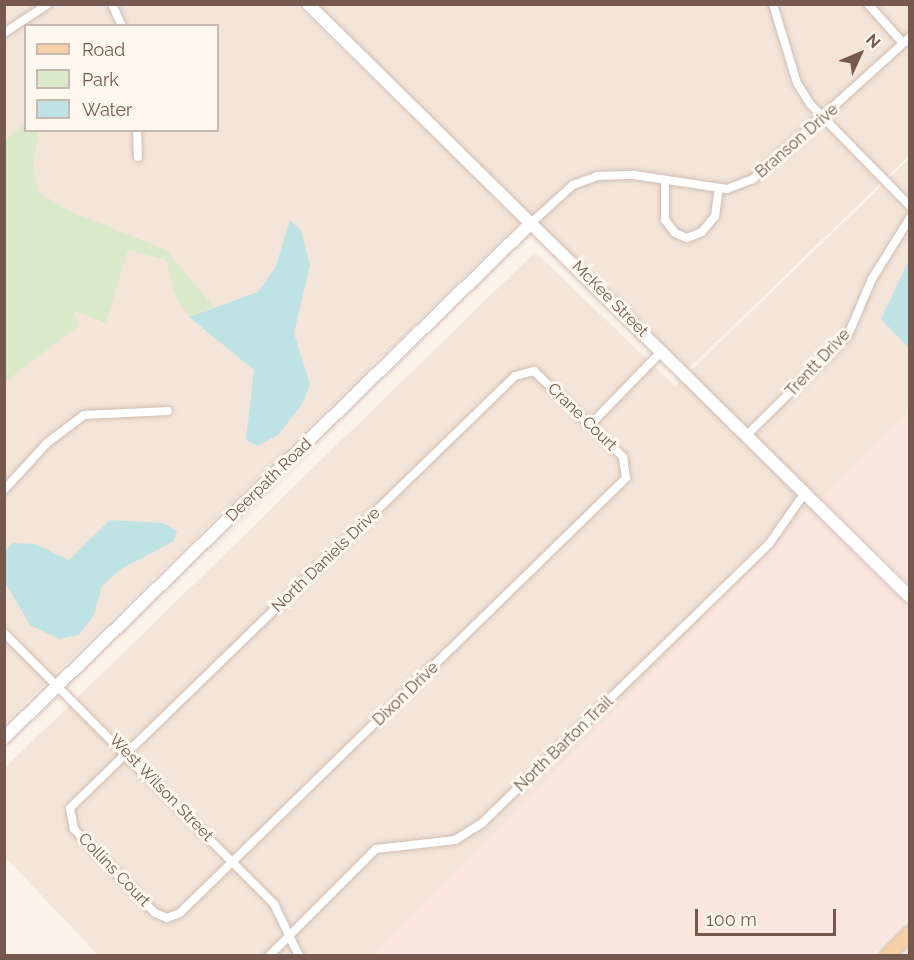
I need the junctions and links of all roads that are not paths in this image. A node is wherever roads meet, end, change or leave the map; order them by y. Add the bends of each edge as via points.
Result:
1 (48, 4) edge
2 (112, 4) edge
3 (308, 4) edge
4 (773, 4) edge
5 (868, 4) edge
6 (121, 24) edge
7 (5, 33) edge
8 (906, 40) edge
9 (822, 120) junction
10 (137, 132) edge
11 (138, 157) dead end
12 (665, 182) junction
13 (719, 188) junction
14 (909, 206) edge
15 (909, 218) edge
16 (532, 222) junction
17 (662, 351) junction
18 (527, 370) joint
19 (168, 411) dead end
20 (590, 425) junction
21 (747, 435) junction
22 (628, 471) joint
23 (4, 490) edge
24 (804, 494) junction
25 (909, 597) edge
26 (4, 633) edge
27 (60, 685) junction
28 (4, 738) edge
29 (127, 753) junction
30 (75, 803) joint
31 (233, 862) junction
32 (180, 913) joint
33 (289, 933) junction
34 (909, 933) edge
35 (269, 956) edge
36 (299, 956) edge
37 (888, 956) edge

1 - 7 street
2 - 6 street
3 - 16 street, McKee Street
4 - 9 street via 797,83
5 - 8 street
8 - 9 street, Branson Drive
9 - 13 street, Branson Drive via 753,179
9 - 14 street
10 - 11 street
12 - 13 street, Branson Drive
12 - 13 street via 665,220 675,233 687,238 702,232 714,216
12 - 16 street, Branson Drive via 614,173 585,179
15 - 21 street, Trentt Drive via 872,279 848,335
16 - 17 street, McKee Street
16 - 27 street, Deerpath Road
17 - 20 street
17 - 21 street, McKee Street
18 - 20 street, Crane Court via 539,375
18 - 29 street, North Daniels Drive
19 - 23 street via 84,416 60,431
20 - 22 street, Crane Court via 623,457
21 - 24 street, McKee Street
22 - 31 street, Dixon Drive via 622,484
24 - 25 street, McKee Street
24 - 33 street, North Barton Trail via 769,544 476,828 455,840 375,849
26 - 27 street, West Wilson Street
27 - 28 street, Deerpath Road
27 - 29 street, West Wilson Street
29 - 30 street, North Daniels Drive
29 - 31 street, West Wilson Street
30 - 32 street, Collins Court via 68,815 74,829 155,913 167,918
31 - 32 street, Dixon Drive
31 - 33 street, West Wilson Street via 274,904
33 - 35 street, North Barton Trail
33 - 36 street, West Wilson Street
34 - 37 main road

